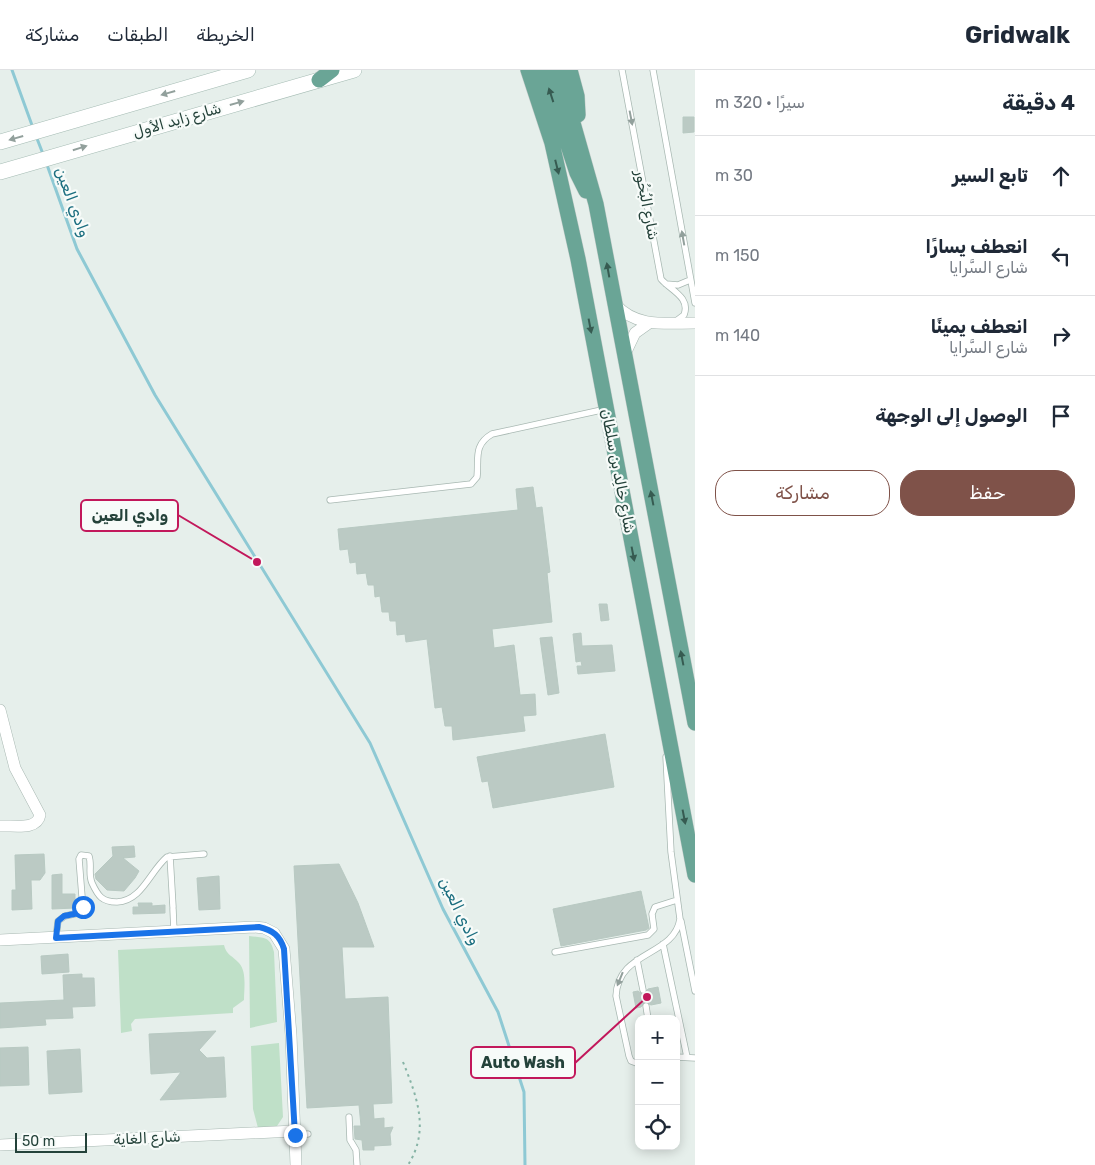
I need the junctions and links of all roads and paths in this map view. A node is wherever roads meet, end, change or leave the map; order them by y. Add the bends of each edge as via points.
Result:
1 (248, 70) edge
2 (332, 70) edge
3 (354, 70) edge
4 (517, 70) edge
5 (528, 70) edge
6 (543, 70) edge
7 (558, 70) edge
8 (570, 70) edge
9 (622, 70) edge
10 (653, 70) edge
11 (319, 80) junction
12 (578, 134) junction
13 (0, 142) edge
14 (552, 143) junction
15 (0, 172) edge
16 (596, 204) junction
17 (690, 280) junction
18 (664, 283) junction
19 (695, 303) edge
20 (614, 304) junction
21 (649, 323) junction
22 (671, 323) junction
23 (695, 323) edge
24 (625, 356) junction
25 (606, 409) junction
26 (330, 500) dead end
27 (0, 710) edge
28 (664, 715) junction
29 (695, 722) edge
30 (0, 826) edge
31 (204, 854) dead end
32 (170, 856) junction
33 (695, 875) edge
34 (677, 900) junction
35 (680, 919) junction
36 (174, 932) junction
37 (56, 938) junction
38 (0, 940) edge
39 (663, 944) junction
40 (555, 952) dead end
41 (637, 960) junction
42 (643, 990) dead end
43 (695, 991) edge
44 (646, 1006) dead end
45 (647, 1015) edge
46 (680, 1057) edge
47 (687, 1057) junction
48 (695, 1058) edge
49 (403, 1062) dead end
50 (635, 1062) edge
51 (349, 1117) dead end
52 (295, 1133) junction
53 (308, 1134) dead end
54 (0, 1145) edge
55 (296, 1165) edge
56 (357, 1165) edge
57 (408, 1165) edge

1 -> 13 main road, شارع زايد الأول
2 - 11 main road
3 - 11 main road, شارع زايد الأول
4 - 14 main road via 534,118
5 - 14 main road, شارع خالِد بن سلطان
16 -> 6 main road via 577,173
7 - 12 main road, شارع خالِد بن سلطان
8 - 12 main road via 577,96
9 -> 18 lane, شارع البُحُور via 660,278
17 -> 10 lane, شارع البُحُور
15 -> 11 main road, شارع زايد الأول
12 - 16 main road, شارع خالِد بن سلطان
14 -> 25 main road, شارع خالِد بن سلطان
20 -> 16 main road, شارع خالِد بن سلطان
17 - 18 lane via 678,285
17 - 19 lane, شارع البُحُور
18 - 22 lane via 686,305 682,318
20 - 21 street via 626,315
20 - 24 main road, شارع خالِد بن سلطان
21 - 22 street
21 - 24 street via 630,340
22 - 23 street
29 -> 24 main road, شارع خالِد بن سلطان
25 - 26 lane via 492,434 479,446 477,477 471,484
25 -> 28 main road, شارع خالِد بن سلطان
27 - 30 street via 15,768 40,815 32,825
28 -> 33 main road, شارع خالِد بن سلطان
28 - 34 lane via 671,852
31 - 32 lane
32 - 36 lane
32 - 37 lane via 134,897 124,902 107,902 101,899 92,882 89,856 81,855 83,909 58,921
34 - 35 lane
34 - 40 lane via 655,906 652,914 654,929 648,935
35 - 39 lane via 676,932
35 - 43 lane
36 - 37 street
36 - 52 street via 259,927 279,937 284,949
37 - 38 street
39 - 41 lane
39 - 47 lane
41 - 42 lane
41 -> 50 lane via 624,971 616,996 629,1056
44 - 45 lane
46 - 47 lane
47 - 48 lane
49 - 57 path via 417,1097 420,1116 418,1143
51 - 56 lane via 350,1140 356,1150
52 - 53 lane
52 - 54 street, شارع الغاية
52 - 55 street

